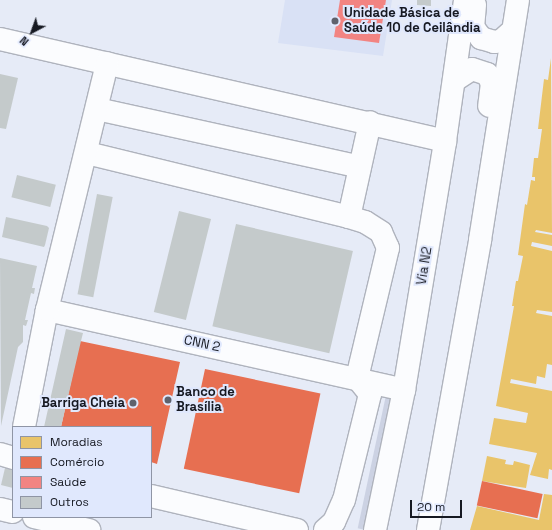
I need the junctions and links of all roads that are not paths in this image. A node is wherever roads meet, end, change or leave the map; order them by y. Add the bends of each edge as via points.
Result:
1 (465, 0) edge
2 (476, 0) edge
3 (518, 0) edge
4 (512, 31) junction
5 (0, 39) edge
6 (107, 63) junction
7 (455, 80) junction
8 (97, 109) junction
9 (370, 122) junction
10 (446, 141) junction
11 (87, 153) junction
12 (360, 167) junction
13 (349, 216) junction
14 (480, 240) junction
15 (47, 310) junction
16 (356, 378) junction
17 (404, 390) junction
18 (24, 426) edge
19 (0, 454) edge
20 (12, 458) edge
21 (152, 496) edge
22 (0, 509) edge
23 (12, 512) edge
24 (38, 518) edge
25 (89, 530) edge
26 (297, 530) edge
27 (325, 530) edge
28 (375, 530) edge
29 (428, 530) edge

1 - 7 street, Via N2
2 - 4 street via 473,27 480,38 494,42
3 - 4 street
4 - 14 street
5 - 6 street
6 - 8 street
6 - 9 street
7 - 10 street, Via N2
7 - 14 street via 466,71 478,70 487,74 492,83 478,188
8 - 11 street
8 - 12 street
9 - 10 street
9 - 12 street
10 - 17 street, Via N2
11 - 13 street
11 - 15 street
12 - 13 street
13 - 16 street via 381,232 388,248
14 - 29 street
15 - 16 street, CNN 2
15 - 18 street
16 - 17 street, CNN 2
16 - 27 street via 370,394 344,500 334,522
17 - 28 street, Via N2
19 - 20 street
21 - 26 street
22 - 23 street
24 - 25 street

